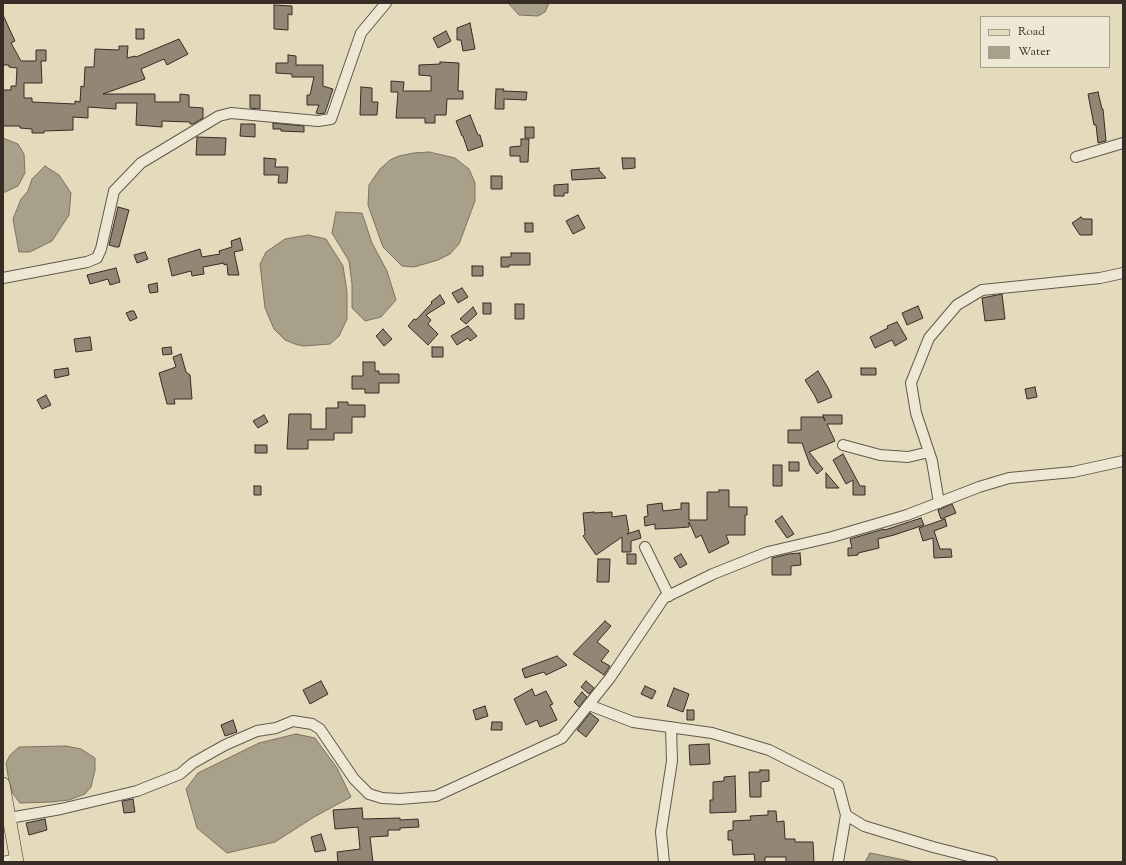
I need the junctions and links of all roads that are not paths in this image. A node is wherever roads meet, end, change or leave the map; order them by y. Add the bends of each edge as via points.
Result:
1 (386, 3) edge
2 (1123, 143) edge
3 (1076, 157) dead end
4 (1123, 273) edge
5 (3, 278) edge
6 (842, 445) dead end
7 (929, 452) junction
8 (1123, 461) edge
9 (939, 503) junction
10 (645, 546) dead end
11 (669, 596) junction
12 (589, 705) junction
13 (671, 727) junction
14 (3, 784) edge
15 (846, 816) junction
16 (9, 818) junction
17 (17, 860) edge
18 (3, 862) edge
19 (664, 862) edge
20 (838, 862) edge
21 (992, 862) edge

1 - 5 street via 361,33 331,118 318,121 231,113 219,116 141,163 114,191 97,258 88,262
2 - 3 street
4 - 7 street via 1100,278 982,290 957,304 929,338 911,383 916,413
6 - 7 street via 880,455 908,456
7 - 9 street
8 - 9 street via 1074,472 1009,478
9 - 11 street via 832,537 768,552 713,574
10 - 11 street
11 - 12 street via 664,598
12 - 13 street via 633,722
12 - 16 street via 562,738 436,796 400,799 369,794 354,779 320,729 312,724 293,721 276,728 257,731 225,745 193,763 180,774 137,791
13 - 15 street via 712,732 776,753 838,785
13 - 19 street via 672,761 661,832
14 - 16 main road
15 - 20 street
15 - 21 street via 864,826
16 - 17 main road
17 - 18 street

